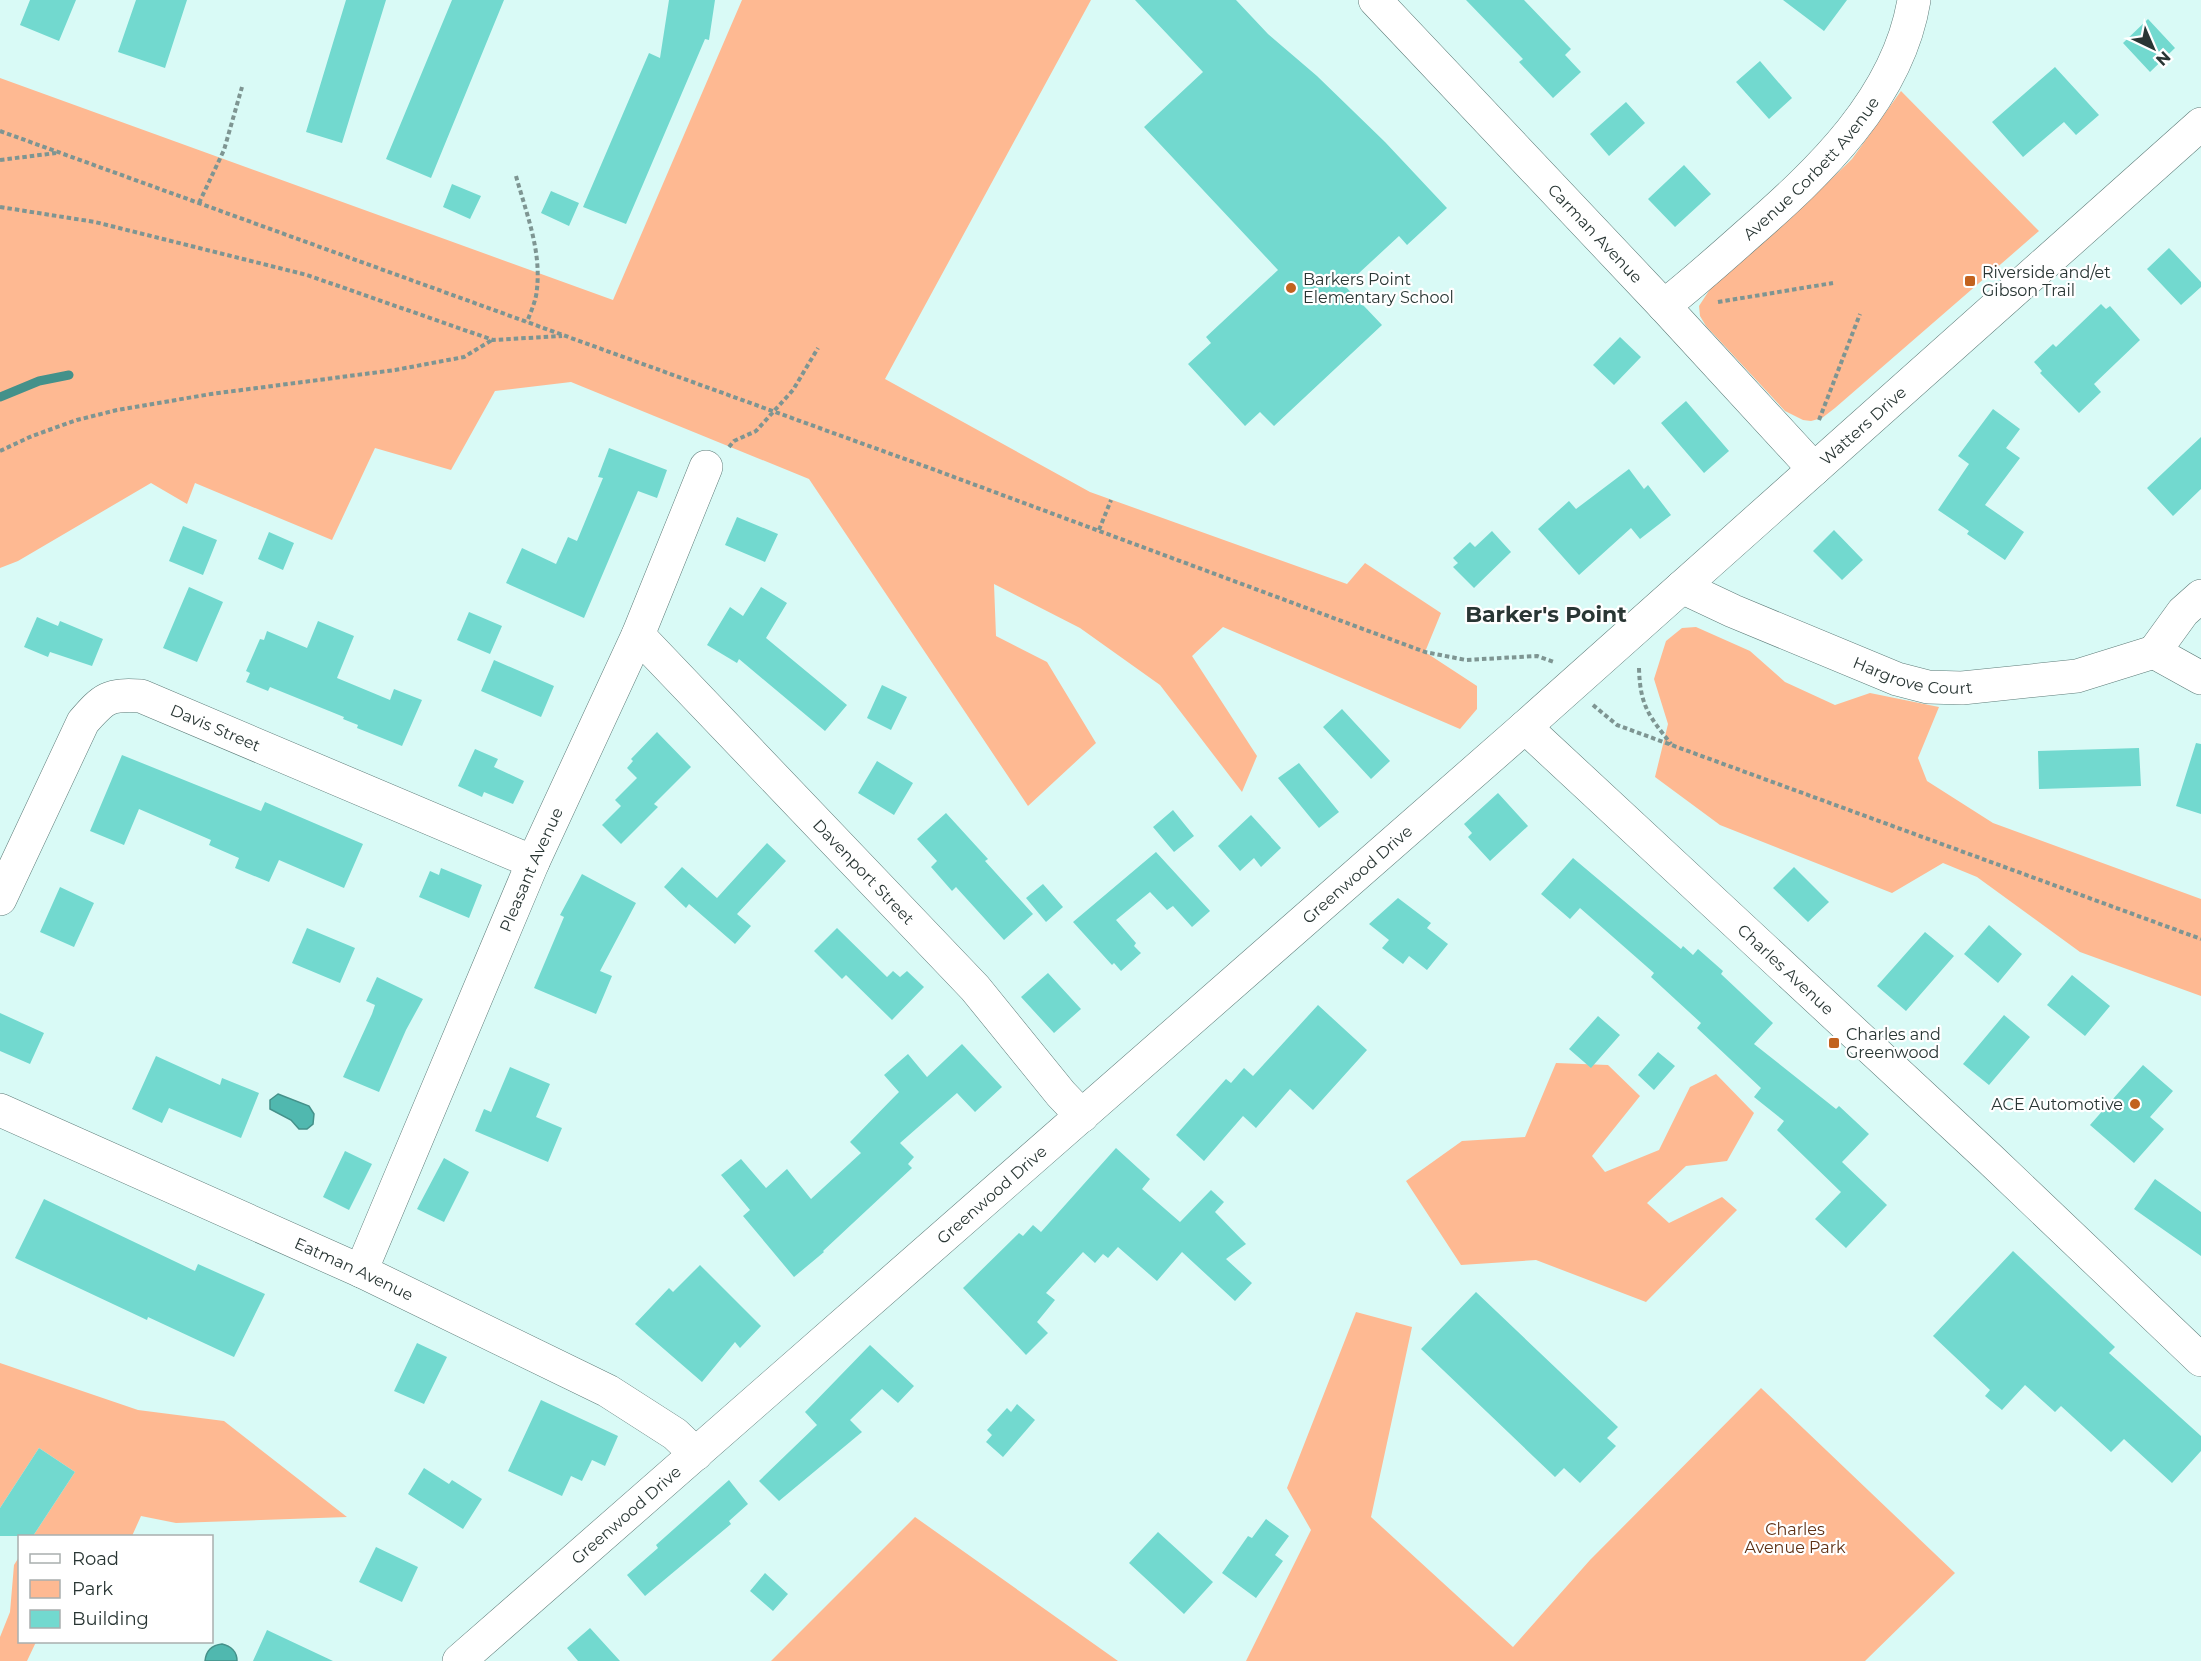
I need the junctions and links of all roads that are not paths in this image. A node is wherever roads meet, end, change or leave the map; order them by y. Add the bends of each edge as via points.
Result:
1 (1375, 0) edge
2 (1914, 0) edge
3 (2201, 124) edge
4 (1664, 306) junction
5 (706, 467) road end
6 (1814, 469) junction
7 (1682, 587) junction
8 (2201, 596) edge
9 (638, 635) junction
10 (2154, 652) junction
11 (2201, 678) edge
12 (1525, 727) junction
13 (533, 862) junction
14 (0, 899) edge
15 (0, 1110) edge
16 (1082, 1116) junction
17 (361, 1272) junction
18 (2201, 1360) edge
19 (696, 1454) junction
20 (459, 1661) edge

1 - 4 street, Carman Avenue
2 - 4 street, Avenue Corbett Avenue via 1889,75 1853,129 1798,190
3 - 6 street, Watters Drive
4 - 6 street, Carman Avenue
5 - 9 street, Pleasant Avenue
6 - 7 street, Watters Drive
7 - 10 street, Hargrove Court via 1897,679 1928,687 1962,688 2078,676
7 - 12 street, Watters Drive
8 - 10 street via 2183,612
9 - 13 street, Pleasant Avenue
9 - 16 street, Davenport Street via 975,988
10 - 11 street
12 - 16 street, Greenwood Drive
12 - 18 street, Charles Avenue
13 - 14 street, Davis Street via 141,696 118,695 100,703 83,722
13 - 17 street, Pleasant Avenue
15 - 17 street, Eatman Avenue
16 - 19 street, Greenwood Drive
17 - 19 street, Eatman Avenue via 608,1391 675,1434
19 - 20 street, Greenwood Drive

